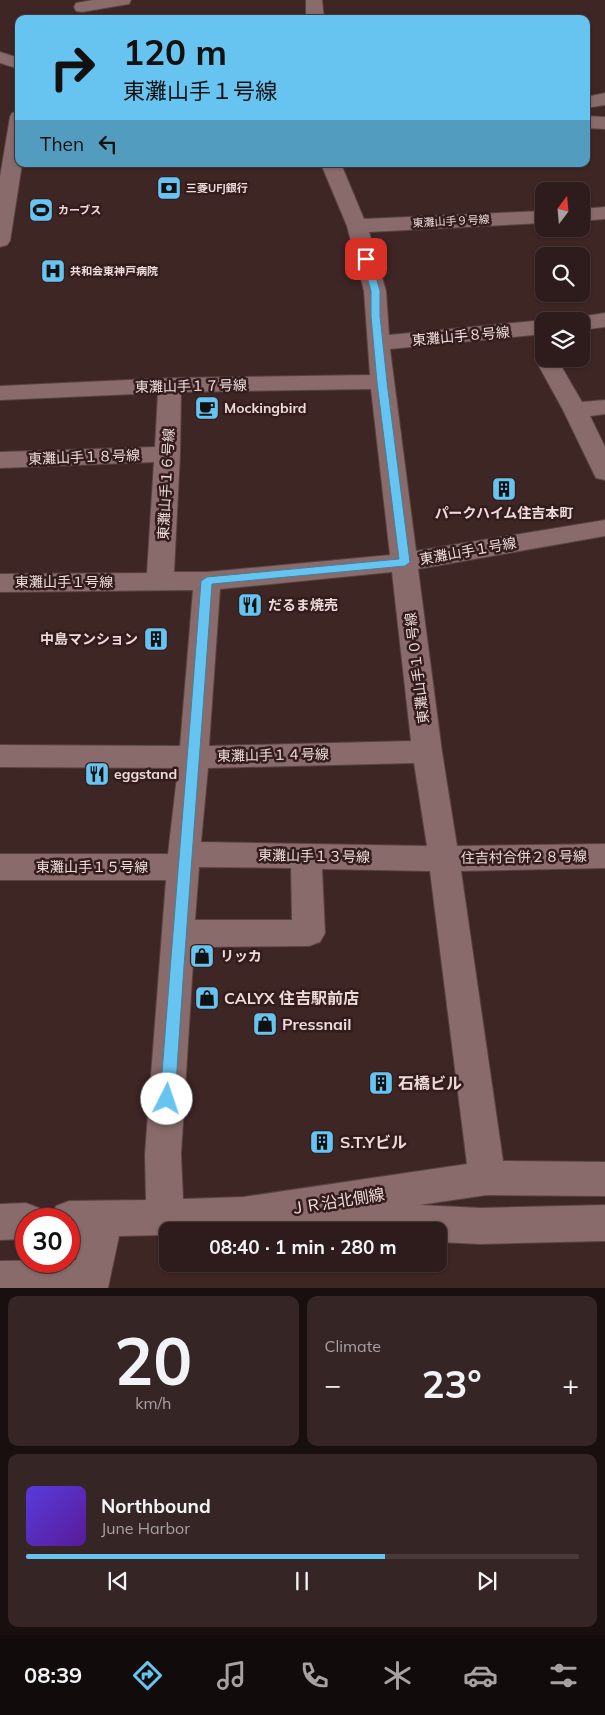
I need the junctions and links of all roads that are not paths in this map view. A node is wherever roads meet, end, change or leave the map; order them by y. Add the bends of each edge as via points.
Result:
1 (124, 0) edge
2 (314, 0) edge
3 (81, 9) edge
4 (316, 15) edge
5 (0, 57) edge
6 (15, 63) edge
7 (605, 99) edge
8 (590, 104) edge
9 (590, 105) edge
10 (605, 106) edge
11 (590, 121) edge
12 (605, 121) edge
13 (13, 129) edge
14 (332, 167) edge
15 (2, 209) edge
16 (605, 214) edge
17 (590, 215) edge
18 (535, 218) edge
19 (360, 234) junction
20 (0, 241) edge
21 (402, 243) dead end
22 (605, 320) edge
23 (590, 322) edge
24 (535, 328) edge
25 (379, 343) junction
26 (551, 367) edge
27 (382, 382) junction
28 (170, 385) junction
29 (0, 393) edge
30 (605, 407) edge
31 (575, 410) junction
32 (168, 454) junction
33 (0, 460) edge
34 (605, 472) edge
35 (605, 528) edge
36 (405, 562) junction
37 (207, 581) junction
38 (160, 582) junction
39 (0, 583) edge
40 (427, 752) junction
41 (0, 756) edge
42 (194, 757) junction
43 (306, 856) junction
44 (605, 856) edge
45 (444, 859) junction
46 (184, 860) junction
47 (0, 867) edge
48 (179, 934) junction
49 (487, 1178) junction
50 (605, 1179) edge
51 (243, 1215) junction
52 (165, 1217) junction
53 (86, 1219) edge
54 (15, 1221) edge
55 (0, 1222) edge
56 (605, 1223) edge
57 (0, 1280) edge
58 (90, 1283) edge

1 - 3 street
2 - 4 street
5 - 6 street
7 - 8 street
9 - 10 street
11 - 12 street
13 - 15 street
14 - 19 street, 東灘山手１０号線
15 - 20 street
16 - 17 street
18 - 19 street, 東灘山手９号線
19 - 21 street
19 - 25 street, 東灘山手１０号線 via 375,291
22 - 23 street
24 - 25 street, 東灘山手８号線
25 - 27 street, 東灘山手１０号線
26 - 31 street
27 - 28 street, 東灘山手１７号線
27 - 36 street, 東灘山手１０号線
28 - 29 street, 東灘山手１７号線
28 - 32 street, 東灘山手１６号線
30 - 31 street
31 - 34 street
32 - 33 street, 東灘山手１８号線
32 - 38 street, 東灘山手１６号線
35 - 36 street, 東灘山手１号線
36 - 37 street, 東灘山手１号線
36 - 40 street, 東灘山手１０号線
37 - 38 street, 東灘山手１号線
37 - 42 street
38 - 39 street, 東灘山手１号線
40 - 42 street, 東灘山手１４号線
40 - 45 street, 東灘山手１０号線
41 - 42 street, 東灘山手１４号線
42 - 46 street
43 - 45 street, 東灘山手１３号線
43 - 46 street, 東灘山手１３号線
43 - 48 street via 309,933
44 - 45 street, 住吉村合併２８号線
45 - 49 street, 東灘山手１０号線
46 - 47 street, 東灘山手１５号線
46 - 48 street
48 - 52 street via 164,1154
49 - 50 street, ＪＲ沿北側線
49 - 51 street, ＪＲ沿北側線
51 - 52 street, ＪＲ沿北側線
51 - 56 street via 481,1226
52 - 53 street, ＪＲ沿北側線
53 - 58 street
54 - 55 street
57 - 58 street

